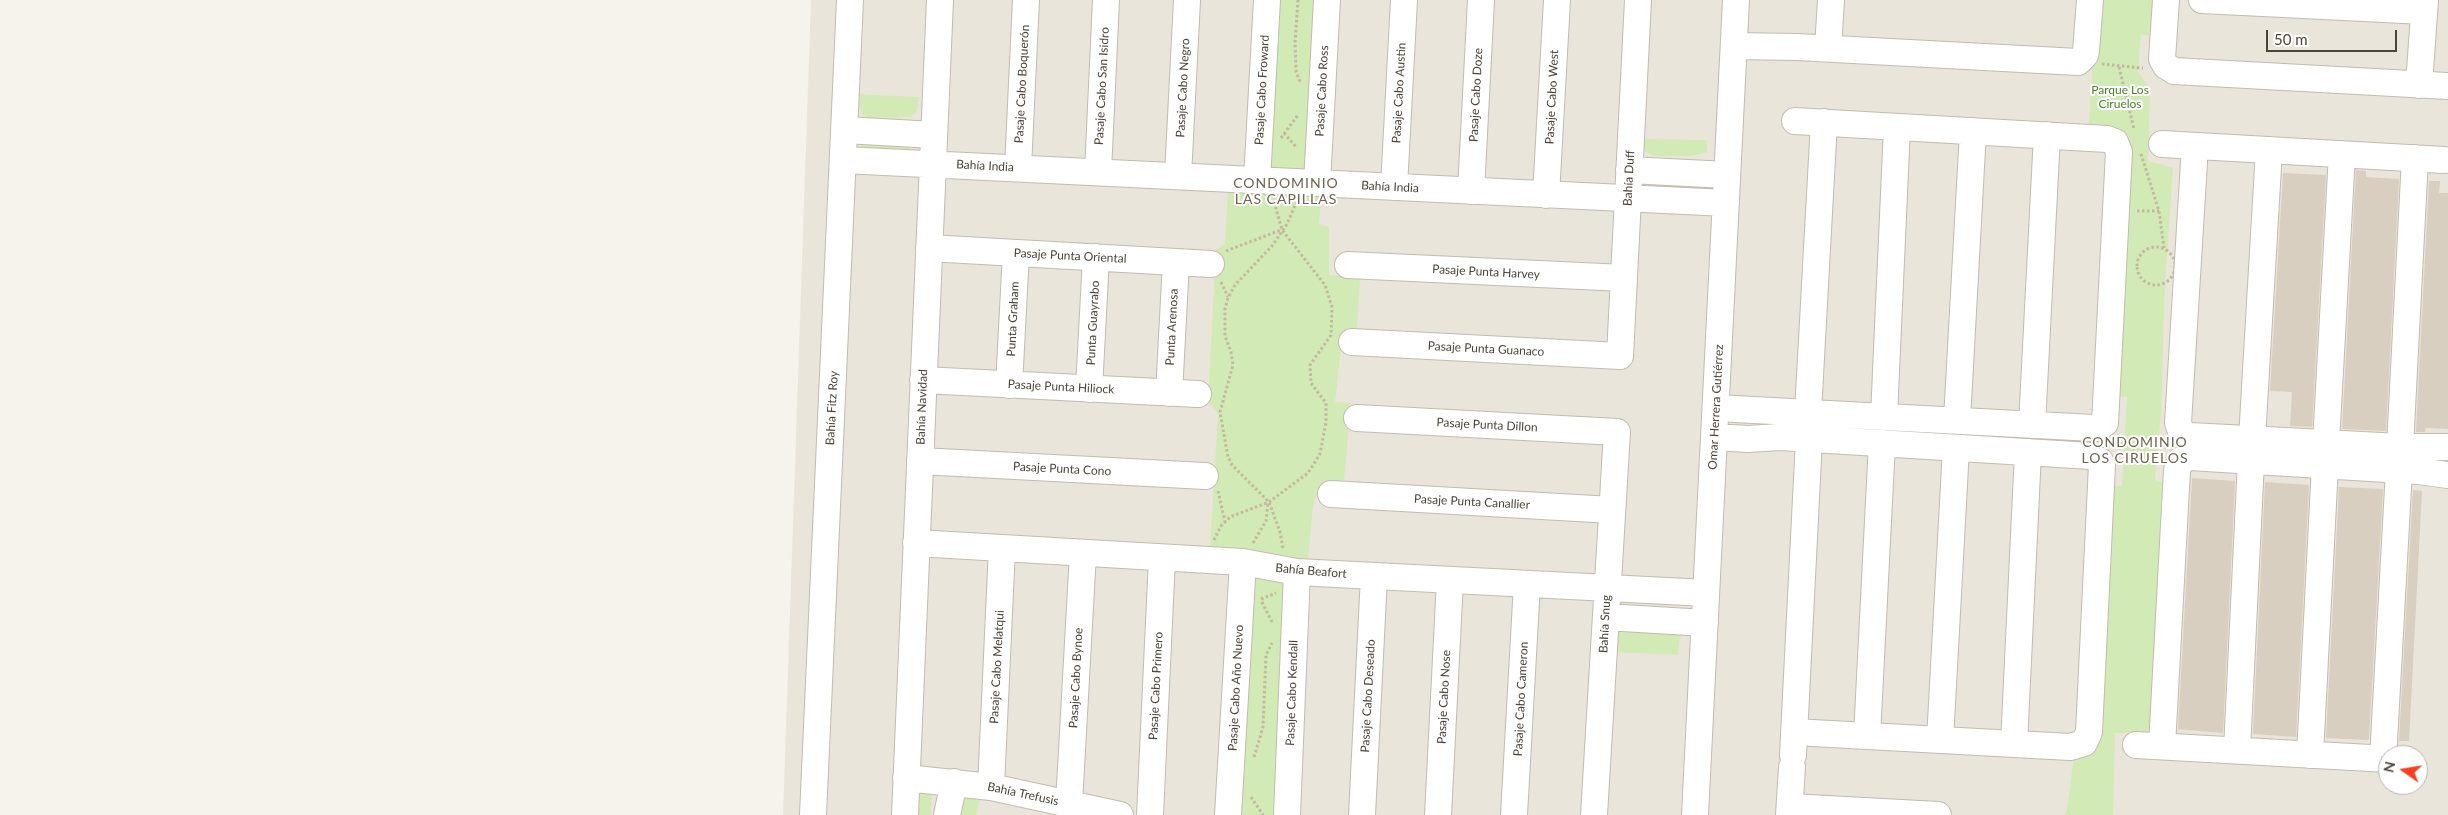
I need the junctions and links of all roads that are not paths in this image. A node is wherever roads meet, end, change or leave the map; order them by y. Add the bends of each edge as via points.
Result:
1 (850, 0) edge
2 (940, 0) edge
3 (1026, 0) edge
4 (1106, 0) edge
5 (1187, 0) edge
6 (1267, 0) edge
7 (1328, 0) edge
8 (1404, 0) edge
9 (1481, 0) edge
10 (1557, 0) edge
11 (1638, 0) edge
12 (1736, 0) edge
13 (1831, 0) edge
14 (2090, 0) edge
15 (2166, 0) edge
16 (2202, 0) edge
17 (2424, 6) edge
18 (1734, 46) junction
19 (1828, 48) junction
20 (2419, 85) junction
21 (2448, 86) edge
22 (1795, 121) dead end
23 (1824, 122) junction
24 (1896, 127) junction
25 (845, 130) junction
26 (1973, 131) junction
27 (934, 134) junction
28 (2047, 135) junction
29 (2162, 144) dead end
30 (2195, 146) junction
31 (2269, 150) junction
32 (2342, 154) junction
33 (2415, 158) junction
34 (843, 160) junction
35 (2444, 160) dead end
36 (933, 164) junction
37 (1018, 168) junction
38 (1629, 170) junction
39 (1098, 172) junction
40 (1727, 175) junction
41 (1178, 176) junction
42 (1263, 180) junction
43 (1318, 183) junction
44 (1394, 187) junction
45 (1471, 191) junction
46 (1546, 194) junction
47 (1628, 199) junction
48 (1726, 204) junction
49 (929, 248) junction
50 (1016, 253) junction
51 (1096, 257) junction
52 (1176, 262) junction
53 (1211, 264) road end
54 (1348, 265) dead end
55 (1624, 278) junction
56 (1352, 342) dead end
57 (1620, 356) joint
58 (923, 380) junction
59 (1009, 385) junction
60 (1089, 389) junction
61 (1169, 393) junction
62 (1198, 394) dead end
63 (1716, 408) junction
64 (1808, 412) junction
65 (1884, 416) junction
66 (1357, 418) dead end
67 (1957, 420) junction
68 (2032, 425) junction
69 (1617, 432) joint
70 (1714, 437) junction
71 (1810, 439) junction
72 (1882, 443) junction
73 (1956, 448) junction
74 (2448, 448) edge
75 (2251, 450) junction
76 (2028, 452) junction
77 (2326, 454) junction
78 (2399, 458) junction
79 (920, 461) junction
80 (2448, 475) edge
81 (1205, 476) dead end
82 (1331, 494) dead end
83 (1612, 510) junction
84 (916, 543) junction
85 (1002, 548) junction
86 (1083, 553) junction
87 (1162, 558) junction
88 (1244, 562) junction
89 (1297, 572) junction
90 (1374, 576) junction
91 (1450, 580) junction
92 (1527, 584) junction
93 (1608, 588) junction
94 (1706, 593) junction
95 (1606, 617) junction
96 (1705, 623) junction
97 (1867, 736) junction
98 (1940, 740) junction
99 (2014, 744) junction
100 (2136, 745) dead end
101 (2386, 745) edge
102 (2162, 746) junction
103 (2237, 750) junction
104 (1793, 752) junction
105 (2310, 755) junction
106 (2378, 759) edge
107 (906, 778) junction
108 (954, 782) junction
109 (991, 787) junction
110 (1070, 804) junction
111 (1790, 811) edge
112 (1241, 813) edge
113 (812, 815) edge
114 (905, 815) edge
115 (947, 815) edge
116 (1120, 815) edge
117 (1150, 815) edge
118 (1287, 815) edge
119 (1362, 815) edge
120 (1438, 815) edge
121 (1514, 815) edge
122 (1594, 815) edge
123 (1695, 815) edge
124 (1938, 815) edge

1 - 25 street, Bahía Fitz Roy
2 - 27 street, Bahía Navidad
3 - 37 street, Pasaje Cabo Boquerón
4 - 39 street, Pasaje Cabo San Isidro
5 - 41 street, Pasaje Cabo Negro
6 - 42 street, Pasaje Cabo Froward
7 - 43 street, Pasaje Cabo Ross
8 - 44 street, Pasaje Cabo Austin
9 - 45 street, Pasaje Cabo Doze
10 - 46 street, Pasaje Cabo West
11 - 38 street, Bahía Duff
12 - 18 street, Omar Herrera Gutiérrez
13 - 19 street
14 - 19 street via 2086,51 2082,59 2073,62
15 - 20 street via 2162,55 2166,66 2178,72
16 - 17 street
17 - 20 street
18 - 19 street
18 - 40 street, Omar Herrera Gutiérrez
20 - 21 street
22 - 23 street
23 - 24 street
23 - 64 street
24 - 26 street
24 - 65 street
25 - 27 street
25 - 34 street, Bahía Fitz Roy
26 - 28 street
26 - 67 street
27 - 36 street, Bahía Navidad
28 - 68 street
28 - 68 street via 2111,140 2119,148 2106,419 2098,428
29 - 30 street
30 - 31 street
30 - 75 street via 2178,413 2180,431
31 - 32 street
31 - 75 street
32 - 33 street
32 - 77 street
33 - 35 street
33 - 78 street
34 - 36 street, Bahía India
34 - 113 street, Bahía Fitz Roy
36 - 37 street, Bahía India
36 - 49 street, Bahía Navidad
37 - 39 street, Bahía India
38 - 40 street
38 - 47 street, Bahía Duff
39 - 41 street, Bahía India
40 - 48 street, Omar Herrera Gutiérrez
41 - 42 street, Bahía India
42 - 43 street, Bahía India
43 - 44 street, Bahía India
44 - 45 street, Bahía India
45 - 46 street, Bahía India
46 - 47 street, Bahía India
47 - 48 street, Bahía India
47 - 55 street, Bahía Duff
48 - 63 street, Omar Herrera Gutiérrez
49 - 50 street, Pasaje Punta Oriental
49 - 58 street, Bahía Navidad
50 - 51 street, Pasaje Punta Oriental
50 - 59 street, Punta Graham
51 - 52 street, Pasaje Punta Oriental
51 - 60 street, Punta Guayrabo
52 - 53 street, Pasaje Punta Oriental
52 - 61 street, Punta Arenosa
54 - 55 street, Pasaje Punta Harvey
55 - 57 street, Bahía Duff
56 - 57 street, Pasaje Punta Guanaco
58 - 59 street, Pasaje Punta Hiliock
58 - 79 street, Bahía Navidad
59 - 60 street, Pasaje Punta Hiliock
60 - 61 street, Pasaje Punta Hiliock
61 - 62 street, Pasaje Punta Hiliock
63 - 64 street
63 - 70 street, Omar Herrera Gutiérrez
64 - 65 street
65 - 67 street
66 - 69 street, Pasaje Punta Dillon
67 - 68 street
69 - 83 street, Bahía Snug
70 - 71 street
70 - 94 street, Omar Herrera Gutiérrez
71 - 72 street
71 - 104 street
72 - 73 street
72 - 97 street
73 - 76 street
73 - 98 street
74 - 78 street
75 - 77 street
75 - 102 street via 2185,458 2178,465
75 - 103 street
76 - 99 street
76 - 99 street via 2091,456 2102,466 2090,732 2084,743 2075,747
77 - 78 street
77 - 105 street
78 - 80 street
78 - 101 street
79 - 81 street, Pasaje Punta Cono
79 - 84 street, Bahía Navidad
82 - 83 street, Pasaje Punta Canallier
83 - 93 street, Bahía Snug
84 - 85 street, Bahía Beafort
84 - 107 street, Bahía Navidad
85 - 86 street, Bahía Beafort
85 - 109 street, Pasaje Cabo Melatqui
86 - 87 street, Bahía Beafort
86 - 110 street, Pasaje Cabo Bynoe
87 - 88 street, Bahía Beafort
87 - 117 street, Pasaje Cabo Primero
88 - 89 street, Bahía Beafort
88 - 112 street, Pasaje Cabo Año Nuevo
89 - 90 street, Bahía Beafort
89 - 118 street, Pasaje Cabo Kendall
90 - 91 street, Bahía Beafort
90 - 119 street, Pasaje Cabo Deseado
91 - 92 street, Bahía Beafort
91 - 120 street, Pasaje Cabo Nose
92 - 93 street, Bahía Beafort
92 - 121 street, Pasaje Cabo Cameron
93 - 94 street, Bahía Beafort
93 - 95 street, Bahía Snug
94 - 96 street, Omar Herrera Gutiérrez
95 - 96 street
95 - 122 street, Bahía Snug
96 - 123 street, Omar Herrera Gutiérrez
97 - 98 street
97 - 104 street
98 - 99 street
100 - 102 street
102 - 103 street
103 - 105 street
104 - 111 street
105 - 106 street
107 - 108 street, Bahía Trefusis
107 - 114 street, Bahía Navidad
108 - 109 street, Bahía Trefusis
108 - 115 street
109 - 110 street, Bahía Trefusis
110 - 116 street, Bahía Trefusis
111 - 124 street

